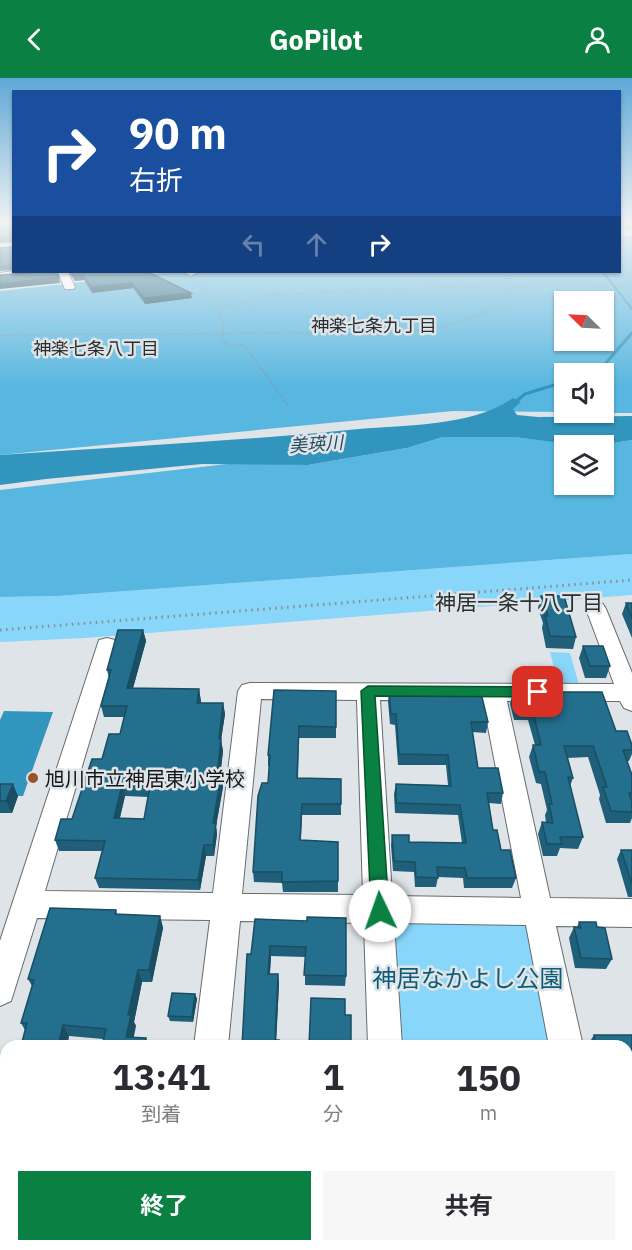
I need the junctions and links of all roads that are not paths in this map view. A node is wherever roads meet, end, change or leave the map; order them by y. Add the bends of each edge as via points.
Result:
1 (65, 278) edge
2 (69, 287) dead end
3 (596, 609) dead end
4 (107, 645) dead end
5 (368, 691) junction
6 (493, 692) junction
7 (631, 696) edge
8 (26, 904) junction
9 (226, 906) junction
10 (380, 911) junction
11 (540, 911) junction
12 (632, 913) edge
13 (0, 990) edge
14 (212, 1040) edge
15 (385, 1040) edge
16 (565, 1040) edge

1 - 2 street
3 - 7 street
4 - 8 street
5 - 6 street
5 - 9 street via 250,691
5 - 10 street
6 - 7 street
6 - 11 street
8 - 9 street
8 - 13 street
9 - 10 street
9 - 14 street
10 - 11 street
10 - 15 street
11 - 12 street
11 - 16 street

